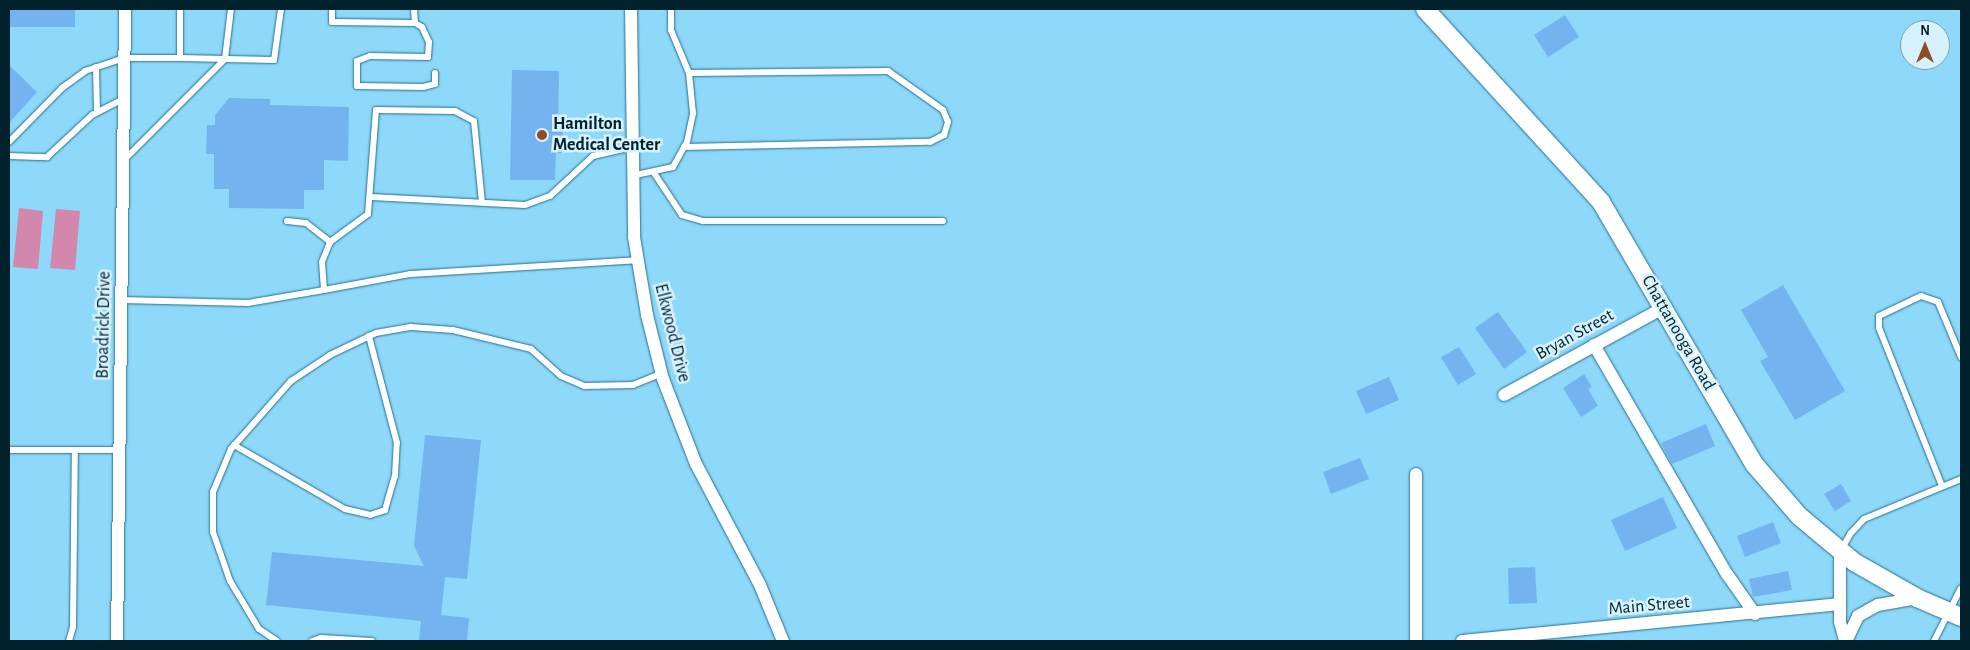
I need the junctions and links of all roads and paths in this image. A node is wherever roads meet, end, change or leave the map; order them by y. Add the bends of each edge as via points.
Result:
1 (125, 9) edge
2 (180, 9) edge
3 (230, 9) edge
4 (281, 9) edge
5 (332, 9) edge
6 (414, 9) edge
7 (631, 9) edge
8 (671, 9) edge
9 (1425, 9) edge
10 (415, 22) junction
11 (124, 58) junction
12 (180, 58) junction
13 (225, 59) junction
14 (96, 67) junction
15 (435, 73) dead end
16 (689, 73) junction
17 (124, 99) junction
18 (97, 112) junction
19 (9, 142) edge
20 (631, 147) junction
21 (684, 147) junction
22 (9, 156) edge
23 (123, 161) junction
24 (654, 173) junction
25 (631, 176) junction
26 (371, 197) junction
27 (482, 202) junction
28 (287, 221) dead end
29 (943, 221) dead end
30 (330, 242) junction
31 (638, 260) junction
32 (324, 290) junction
33 (121, 300) junction
34 (1663, 308) junction
35 (369, 336) junction
36 (1594, 345) junction
37 (1961, 356) edge
38 (662, 373) junction
39 (1504, 395) dead end
40 (234, 445) junction
41 (9, 450) edge
42 (75, 450) junction
43 (120, 450) junction
44 (1416, 474) dead end
45 (1961, 479) edge
46 (1942, 486) junction
47 (1840, 551) junction
48 (1961, 588) edge
49 (1917, 598) junction
50 (1840, 604) junction
51 (1755, 614) junction
52 (1954, 614) edge
53 (69, 641) edge
54 (117, 641) edge
55 (277, 641) edge
56 (312, 641) edge
57 (372, 641) edge
58 (783, 641) edge
59 (1416, 641) edge
60 (1462, 641) edge
61 (1845, 641) edge
62 (1934, 641) edge

1 - 11 street, Broadrick Drive
2 - 12 lane
3 - 13 lane
4 - 13 lane via 274,60
5 - 10 lane via 332,22
6 - 10 lane
7 - 20 street, Elkwood Drive
8 - 16 lane via 671,30
9 - 34 main road, Chattanooga Road via 1601,202
10 - 15 lane via 422,27 429,42 428,57 370,56 357,61 357,86 423,87 435,84
11 - 12 lane
11 - 14 lane
11 - 17 street, Broadrick Drive
12 - 13 lane
13 - 23 lane
14 - 18 lane
14 - 19 lane via 62,88
16 - 21 lane via 693,113
16 - 21 lane via 888,71 943,110 948,122 944,135 930,142
17 - 18 lane
17 - 23 street, Broadrick Drive
18 - 22 lane via 47,156
20 - 25 street, Elkwood Drive
20 - 27 lane via 593,156 550,196 525,205
21 - 24 lane via 673,166
23 - 33 street, Broadrick Drive
24 - 25 lane
24 - 29 lane via 682,215 703,221
25 - 31 street, Elkwood Drive
26 - 27 lane
26 - 27 lane via 376,110 455,111 474,121
26 - 30 lane via 368,214 362,221
28 - 30 lane via 306,223
30 - 32 lane via 322,262
31 - 32 lane via 410,274
31 - 38 street, Elkwood Drive
32 - 33 lane via 248,303
33 - 43 street, Broadrick Drive
34 - 36 street, Bryan Street
34 - 47 main road, Chattanooga Road via 1754,464 1799,516
35 - 38 lane via 411,326 453,330 531,349 561,376 585,386 633,385
35 - 40 lane via 330,355 291,381
35 - 40 lane via 397,443 395,476 385,510 370,515 346,509
36 - 39 street, Bryan Street
36 - 51 street via 1727,574
37 - 46 lane via 1938,302 1921,296 1879,316 1879,328
38 - 58 street, Elkwood Drive via 696,464 760,585
40 - 55 lane via 213,492 213,532 230,581 259,629
41 - 42 lane
42 - 43 lane
42 - 53 lane via 74,627
43 - 54 street, Broadrick Drive
44 - 59 street
45 - 46 lane
46 - 47 lane via 1864,519 1850,533
47 - 49 main road, Chattanooga Road
47 - 50 street
48 - 52 lane
49 - 52 main road, Chattanooga Road
49 - 61 street via 1878,605 1858,616
50 - 51 street, Main Street
50 - 61 street
51 - 60 street, Main Street
52 - 62 lane
56 - 57 lane via 321,638

